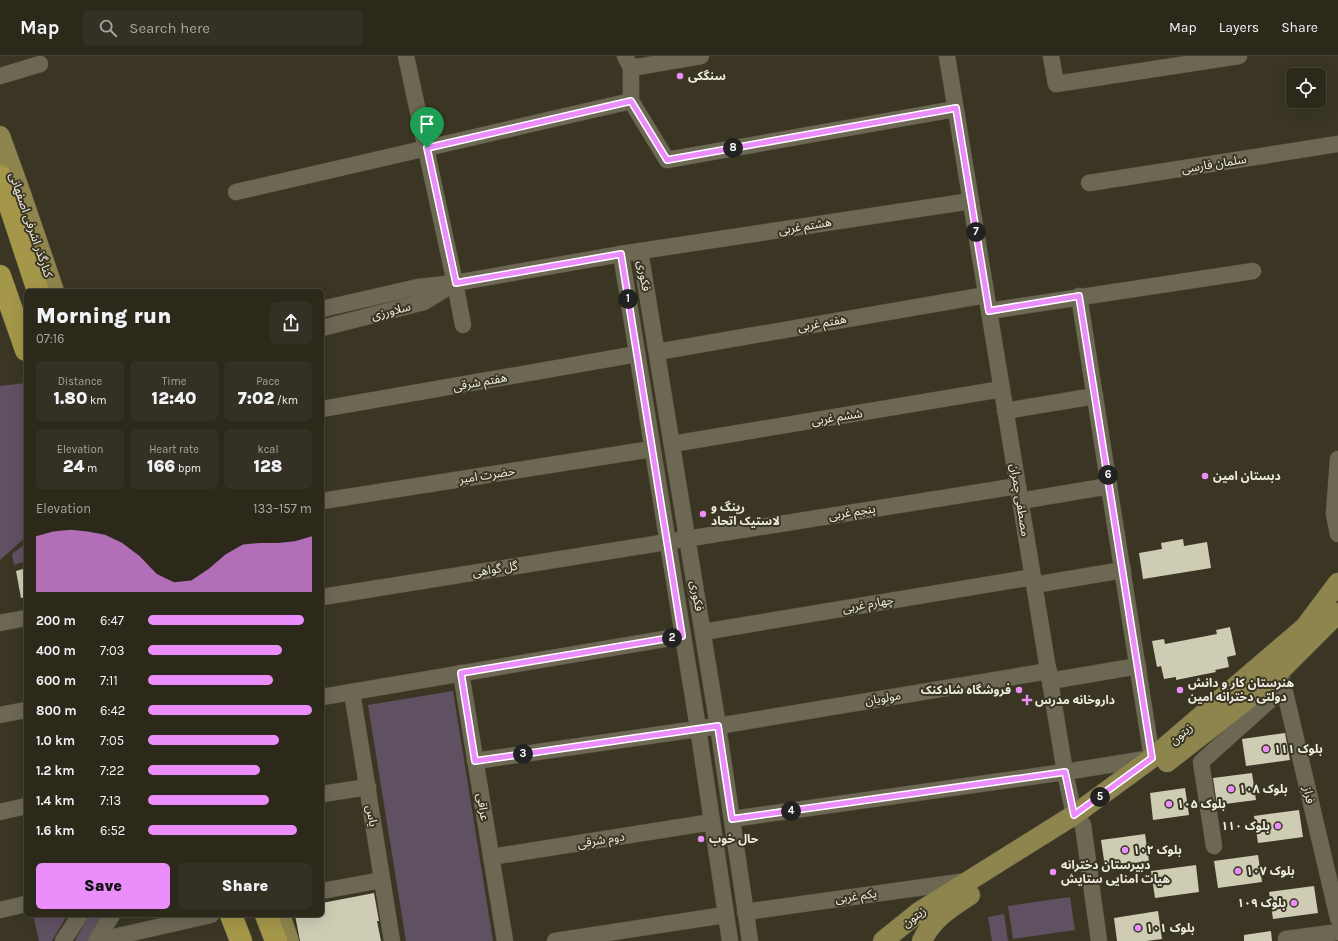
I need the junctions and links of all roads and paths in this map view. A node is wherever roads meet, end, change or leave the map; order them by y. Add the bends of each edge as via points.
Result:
1 (406, 56) edge
2 (701, 56) edge
3 (947, 56) edge
4 (1051, 56) edge
5 (1239, 56) edge
6 (628, 62) edge
7 (40, 64) dead end
8 (0, 76) edge
9 (631, 101) junction
10 (956, 108) junction
11 (0, 136) edge
12 (1338, 144) edge
13 (427, 148) junction
14 (0, 176) edge
15 (1089, 184) dead end
16 (236, 192) dead end
17 (971, 201) junction
18 (640, 251) junction
19 (621, 254) junction
20 (1253, 270) dead end
21 (0, 276) edge
22 (456, 283) junction
23 (37, 289) edge
24 (53, 289) edge
25 (986, 295) junction
26 (1079, 296) junction
27 (324, 310) edge
28 (989, 311) junction
29 (463, 325) dead end
30 (324, 327) edge
31 (24, 344) edge
32 (657, 352) junction
33 (637, 354) junction
34 (1002, 390) junction
35 (1095, 396) junction
36 (324, 409) edge
37 (1006, 411) junction
38 (672, 444) junction
39 (652, 449) junction
40 (1338, 459) edge
41 (1110, 486) junction
42 (1019, 494) junction
43 (324, 502) edge
44 (1338, 534) edge
45 (687, 538) junction
46 (668, 542) junction
47 (1123, 570) junction
48 (1338, 575) edge
49 (1338, 579) edge
50 (1034, 581) junction
51 (1338, 583) edge
52 (324, 597) edge
53 (1338, 613) edge
54 (24, 618) edge
55 (0, 623) edge
56 (703, 632) junction
57 (682, 636) junction
58 (1138, 666) junction
59 (1280, 671) junction
60 (461, 673) junction
61 (1049, 676) junction
62 (352, 692) junction
63 (324, 697) edge
64 (24, 710) edge
65 (0, 715) edge
66 (718, 726) junction
67 (698, 728) junction
68 (1152, 758) junction
69 (475, 761) junction
70 (1065, 772) junction
71 (368, 787) junction
72 (324, 794) edge
73 (24, 806) edge
74 (0, 812) edge
75 (732, 819) junction
76 (1078, 820) junction
77 (712, 822) junction
78 (1214, 846) dead end
79 (491, 857) junction
80 (382, 880) junction
81 (967, 881) junction
82 (324, 891) edge
83 (24, 904) edge
84 (0, 910) edge
85 (745, 912) junction
86 (725, 914) junction
87 (79, 917) edge
88 (111, 917) edge
89 (202, 917) edge
90 (232, 917) edge
91 (267, 917) edge
92 (281, 917) edge
93 (1338, 918) edge
94 (1338, 932) edge
95 (1286, 939) dead end
96 (63, 941) edge
97 (96, 941) edge
98 (241, 941) edge
99 (276, 941) edge
100 (289, 941) edge
101 (392, 941) edge
102 (505, 941) edge
103 (555, 941) edge
104 (730, 941) edge
105 (750, 941) edge
106 (884, 941) edge
107 (922, 941) edge
108 (1099, 941) edge

1 - 13 street
2 - 6 street
3 - 10 street, مصطفی چمران
4 - 5 street via 1056,84
6 - 9 street
7 - 8 street
9 - 10 street via 667,160
9 - 13 street
10 - 17 street, مصطفی چمران
11 - 24 main road, کنارگذر اشرفی اصفهانی
12 - 15 street, سلمان فارسی
13 - 16 street
13 - 22 street
14 - 23 highway
17 - 18 street, هشتم غربی
17 - 25 street, مصطفی چمران
18 - 19 street, سلاورزی
18 - 32 street, فکوری
19 - 22 street, سلاورزی
19 - 33 street, فکوری
20 - 26 street
21 - 31 highway
22 - 27 street, سلاورزی via 418,287
22 - 29 street
22 - 30 street, سلاورزی via 424,302
25 - 28 street, مصطفی چمران
25 - 32 street, هفتم غربی
26 - 28 street
26 - 35 street
28 - 34 street, مصطفی چمران
32 - 38 street, فکوری
33 - 36 street, هفتم شرقی
33 - 39 street, فکوری
34 - 37 street, مصطفی چمران
34 - 38 street, ششم غربی
35 - 37 street
35 - 41 street
37 - 42 street, مصطفی چمران
38 - 45 street, فکوری
39 - 43 street, حضرت امیر
39 - 46 street, فکوری
40 - 44 street via 1334,514
41 - 42 street, پنجم غربی
41 - 47 street
42 - 45 street, پنجم غربی
42 - 50 street, مصطفی چمران
45 - 46 street, پنجم غربی
45 - 56 street, فکوری
46 - 52 street, گل گواهی
46 - 57 street, فکوری
47 - 50 street, چهارم غربی
47 - 58 street
48 - 49 main road
50 - 56 street, چهارم غربی
50 - 61 street, مصطفی چمران
51 - 68 main road, زیتون via 1305,627
53 - 59 main road, زیتون
54 - 55 street
56 - 66 street, فکوری
57 - 60 street
57 - 67 street, فکوری
58 - 61 street, مولویان
58 - 68 street
59 - 76 main road, زیتون via 1120,799
59 - 78 street via 1268,701 1201,762
59 - 93 street, فراز
60 - 62 street
60 - 69 street, عراقی
61 - 66 street, مولویان
61 - 70 street, مصطفی چمران
62 - 63 street
62 - 71 street, یاس
64 - 65 street
66 - 67 street, مولویان
66 - 75 street, فکوری
67 - 69 street, مولویان
67 - 77 street, فکوری
68 - 70 street
68 - 76 main road, زیتون
69 - 79 street, عراقی
70 - 75 street
70 - 76 street, مصطفی چمران
71 - 72 street
71 - 80 street, یاس
73 - 74 street
75 - 85 street, فکوری
76 - 81 main road, زیتون
76 - 107 main road, زیتون via 954,905 939,917
76 - 108 street, مصطفی چمران
77 - 79 street, دوم شرقی
77 - 86 street, فکوری
79 - 102 street, عراقی
80 - 82 street
80 - 101 street, یاس
81 - 85 street, یکم غربی
81 - 106 main road, زیتون via 919,912
83 - 84 street
85 - 105 street, فکوری
86 - 103 street
86 - 104 street, فکوری
87 - 96 street
88 - 97 street
89 - 97 street
90 - 98 highway
91 - 99 highway
92 - 100 main road
94 - 95 street

